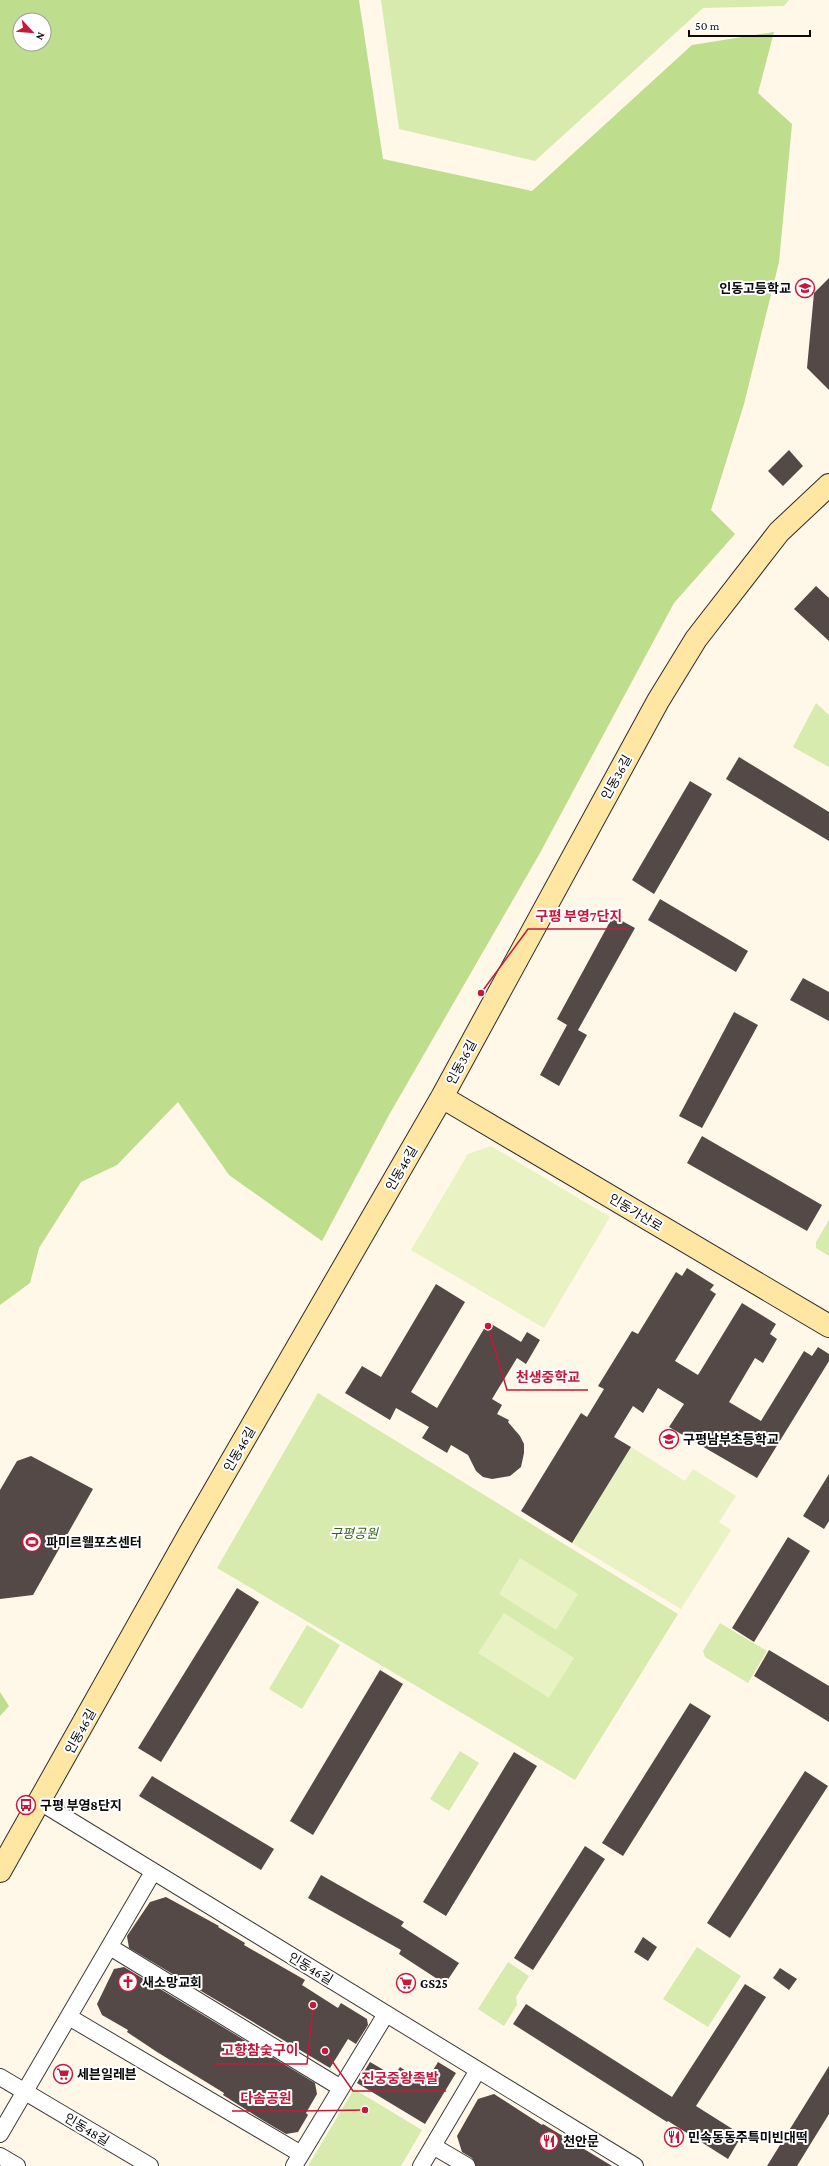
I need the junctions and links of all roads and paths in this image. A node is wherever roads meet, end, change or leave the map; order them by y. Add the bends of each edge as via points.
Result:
1 (829, 485) edge
2 (442, 1097) junction
3 (829, 1326) edge
4 (40, 1802) junction
5 (0, 1871) edge
6 (153, 1872) junction
7 (110, 1946) junction
8 (386, 2014) junction
9 (68, 2017) junction
10 (478, 2070) junction
11 (0, 2077) edge
12 (341, 2088) junction
13 (25, 2092) junction
14 (0, 2134) edge
15 (433, 2146) junction
16 (0, 2156) edge
17 (298, 2160) edge
18 (17, 2166) edge
19 (150, 2166) edge
20 (421, 2166) edge
21 (467, 2166) edge
22 (635, 2166) edge

1 - 2 street, 인동36길 via 779,532 696,639 654,708
2 - 3 street, 인동가산로
2 - 4 street, 인동46길 via 190,1533
4 - 5 street, 인동46길
4 - 6 street, 인동46길
6 - 7 street
6 - 8 street, 인동46길
7 - 9 street
7 - 12 street
8 - 10 street, 인동46길
8 - 12 street
9 - 13 street
9 - 17 street
10 - 15 street
10 - 22 street, 인동46길
11 - 13 street, 인동48길
12 - 17 street
13 - 14 street
13 - 19 street, 인동48길
15 - 20 street
15 - 21 street
16 - 18 street

